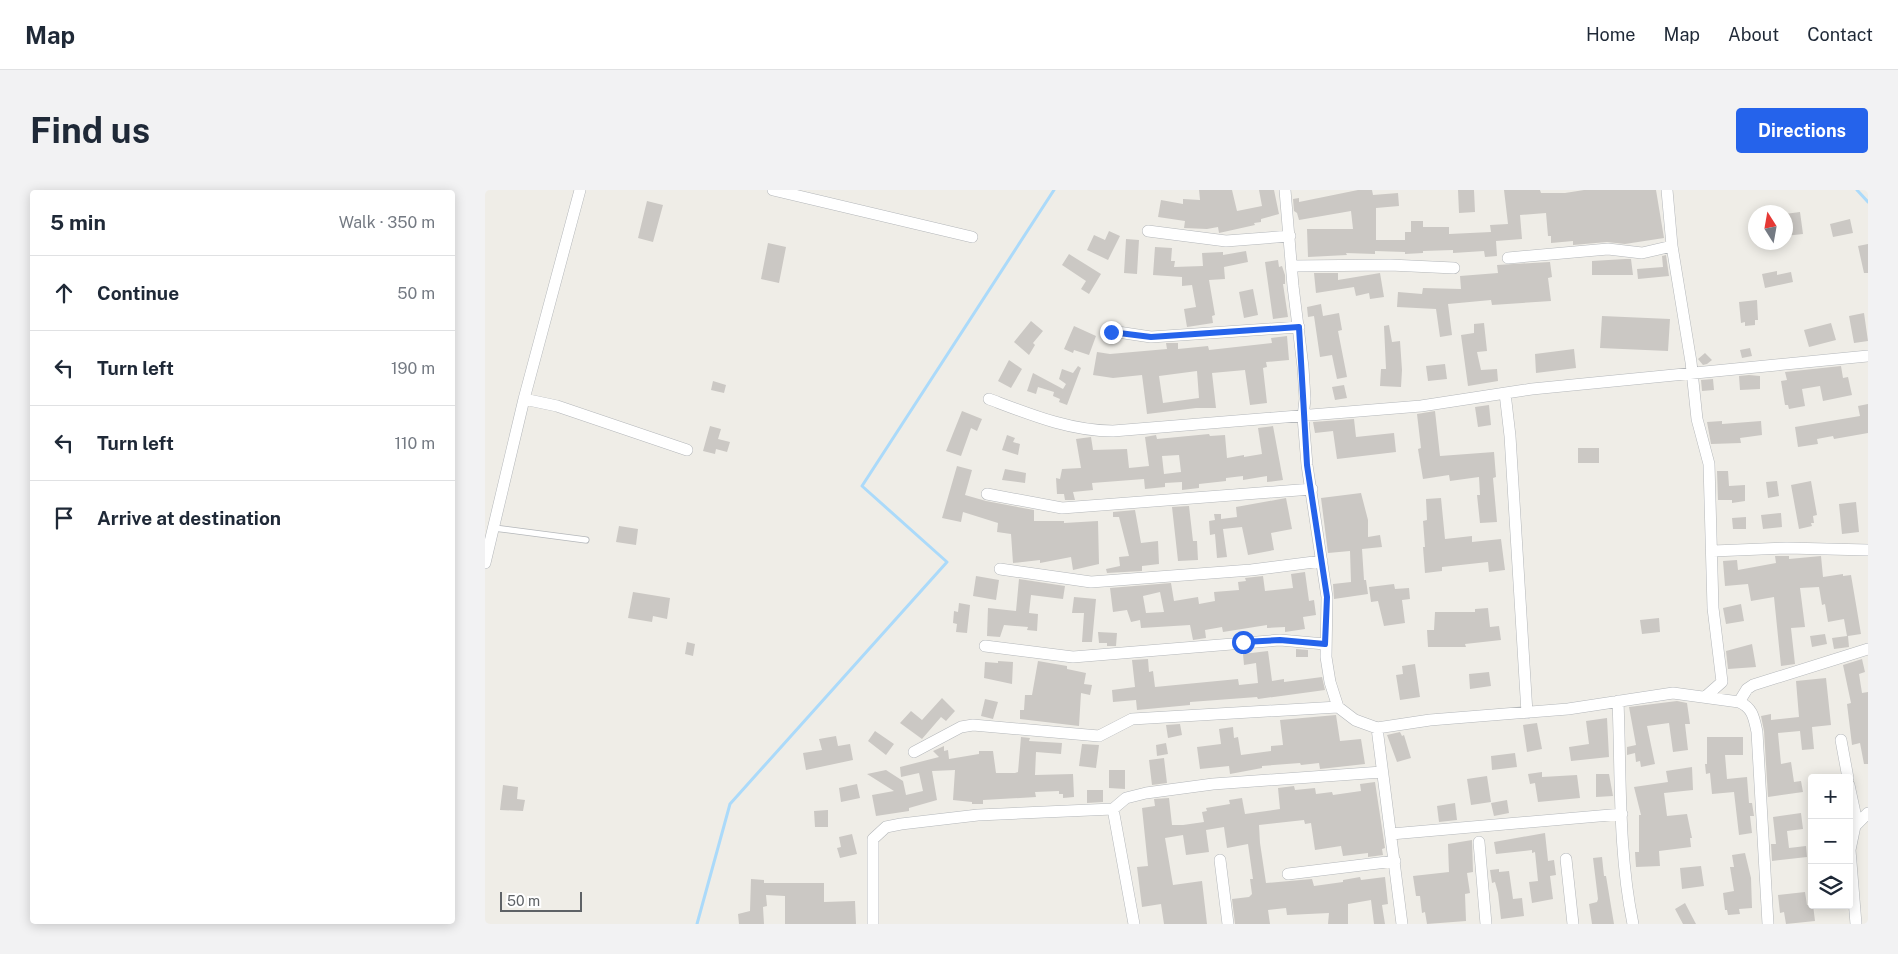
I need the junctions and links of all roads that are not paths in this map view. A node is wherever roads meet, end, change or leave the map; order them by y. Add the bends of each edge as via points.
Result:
1 (580, 190) edge
2 (773, 190) edge
3 (1285, 190) edge
4 (1667, 190) edge
5 (1148, 231) dead end
6 (1290, 236) junction
7 (972, 237) dead end
8 (1672, 246) junction
9 (1508, 258) dead end
10 (1292, 266) junction
11 (1454, 268) dead end
12 (1299, 327) junction
13 (1111, 332) dead end
14 (1868, 356) edge
15 (1692, 374) junction
16 (1505, 393) junction
17 (525, 399) junction
18 (989, 399) dead end
19 (1303, 417) junction
20 (687, 450) dead end
21 (1312, 489) junction
22 (987, 494) dead end
23 (494, 528) junction
24 (586, 540) dead end
25 (1868, 550) edge
26 (1713, 551) junction
27 (1322, 561) junction
28 (485, 563) edge
29 (1000, 569) dead end
30 (1325, 644) junction
31 (985, 646) dead end
32 (1868, 649) edge
33 (1705, 697) junction
34 (1617, 701) junction
35 (1739, 702) junction
36 (1338, 707) junction
37 (1527, 713) junction
38 (1377, 728) junction
39 (1841, 740) dead end
40 (915, 752) dead end
41 (1382, 772) junction
42 (1847, 774) edge
43 (1113, 809) junction
44 (1853, 812) edge
45 (1622, 814) junction
46 (1868, 814) edge
47 (1855, 826) junction
48 (1391, 834) junction
49 (1479, 842) dead end
50 (1566, 859) dead end
51 (1220, 860) dead end
52 (1395, 861) junction
53 (1288, 874) dead end
54 (873, 924) edge
55 (1134, 924) edge
56 (1228, 924) edge
57 (1402, 924) edge
58 (1486, 924) edge
59 (1573, 924) edge
60 (1633, 924) edge
61 (1768, 924) edge
62 (1844, 924) edge
63 (1856, 924) edge

1 - 17 street
2 - 7 street
3 - 6 street
4 - 8 street
5 - 6 street via 1227,241
6 - 10 street
8 - 9 street via 1642,253 1608,249
8 - 15 street
10 - 11 street
10 - 12 street
12 - 13 street via 1151,337
12 - 19 street via 1305,399
14 - 15 street
15 - 16 street
15 - 26 street via 1697,419 1709,464
16 - 19 street via 1421,406
16 - 37 street
17 - 20 street via 557,406
17 - 23 street
18 - 19 street via 1047,421 1099,431
19 - 21 street
21 - 22 street via 1062,508
21 - 27 street
23 - 24 lane
23 - 28 street
25 - 26 street via 1787,548
26 - 33 street via 1713,608 1722,682
27 - 29 street via 1251,570 1091,582
27 - 30 street via 1328,611
30 - 31 street via 1280,640 1073,656
30 - 36 street
32 - 35 street via 1753,685 1747,688
33 - 34 street via 1673,693
33 - 35 street
34 - 37 street
34 - 45 street
35 - 61 street via 1751,710 1757,732
36 - 38 street via 1355,720
36 - 40 street via 1132,719 1099,736 973,725 961,727
37 - 38 street via 1430,720
38 - 41 street
39 - 42 street
41 - 43 street via 1213,784 1146,793 1126,798
41 - 48 street
43 - 54 street via 979,816 886,827 873,839
43 - 55 street
44 - 47 street
45 - 48 street
45 - 60 street
46 - 47 street
47 - 63 street via 1850,850
48 - 52 street
49 - 58 street
50 - 59 street
51 - 56 street
52 - 53 street
52 - 57 street
62 - 63 street

